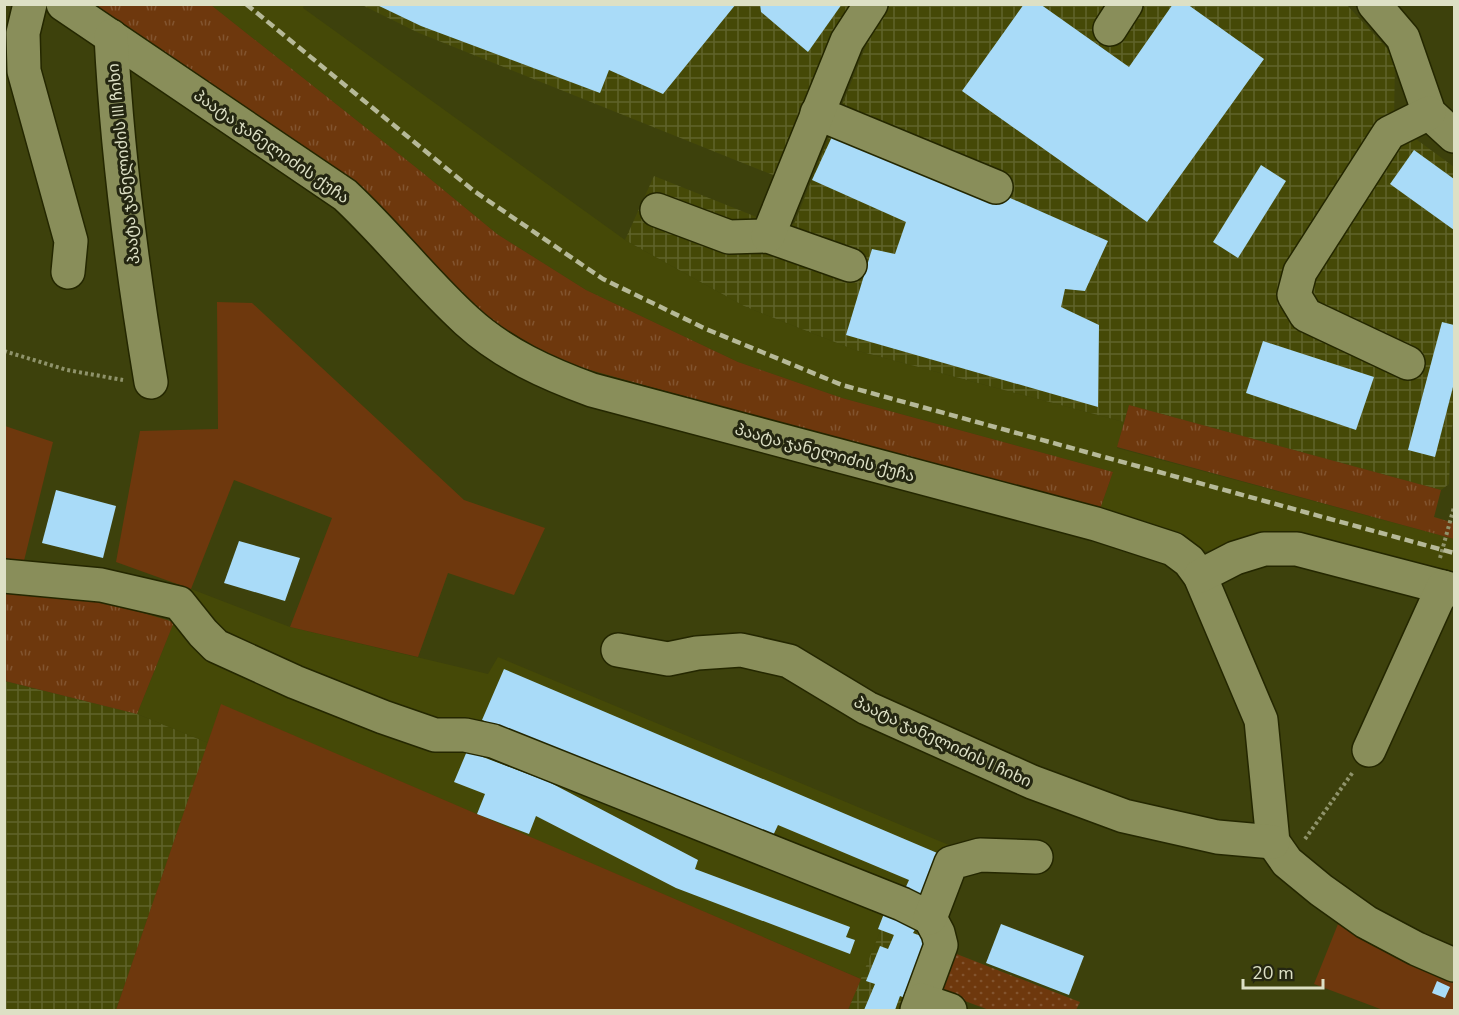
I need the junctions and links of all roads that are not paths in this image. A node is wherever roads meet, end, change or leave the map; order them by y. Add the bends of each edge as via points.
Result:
1 (30, 4) edge
2 (63, 4) edge
3 (871, 4) edge
4 (1374, 4) edge
5 (111, 36) junction
6 (818, 113) junction
7 (1429, 113) junction
8 (1455, 136) edge
9 (996, 187) dead end
10 (657, 210) dead end
11 (768, 236) junction
12 (850, 264) dead end
13 (68, 272) dead end
14 (1408, 363) dead end
15 (151, 382) road end
16 (4, 576) edge
17 (1200, 576) junction
18 (1444, 587) edge
19 (618, 650) dead end
20 (1369, 750) road end
21 (1280, 852) junction
22 (1036, 857) dead end
23 (934, 925) junction
24 (1455, 965) edge
25 (929, 1007) edge

1 - 13 street via 23,33 24,71 71,241
2 - 5 street, პაატა ჯანელიძის ქუჩა
3 - 6 street via 847,41
4 - 7 street via 1403,38
5 - 15 street, პაატა ჯანელიძის III ჩიხი via 136,291
5 - 17 street, პაატა ჯანელიძის ქუჩა via 345,195 468,322 509,352 557,377 592,390 1147,539 1173,549
6 - 9 street
6 - 11 street
7 - 8 street
7 - 14 street via 1389,133 1300,272 1294,295 1306,315
10 - 11 street via 729,237
11 - 12 street
16 - 23 street via 101,585 179,603 216,646 295,682 435,735 465,735 493,741 891,900
17 - 18 street via 1264,549 1297,549
17 - 21 street, პაატა ჯანელიძის ქუჩა via 1261,720
18 - 20 street
19 - 21 street, პაატა ჯანელიძის I ჩიხი via 668,659 741,650 789,662 867,708 1032,782 1124,816
21 - 24 street via 1321,890 1366,922
22 - 23 street via 980,855 951,863
23 - 25 street via 941,945

